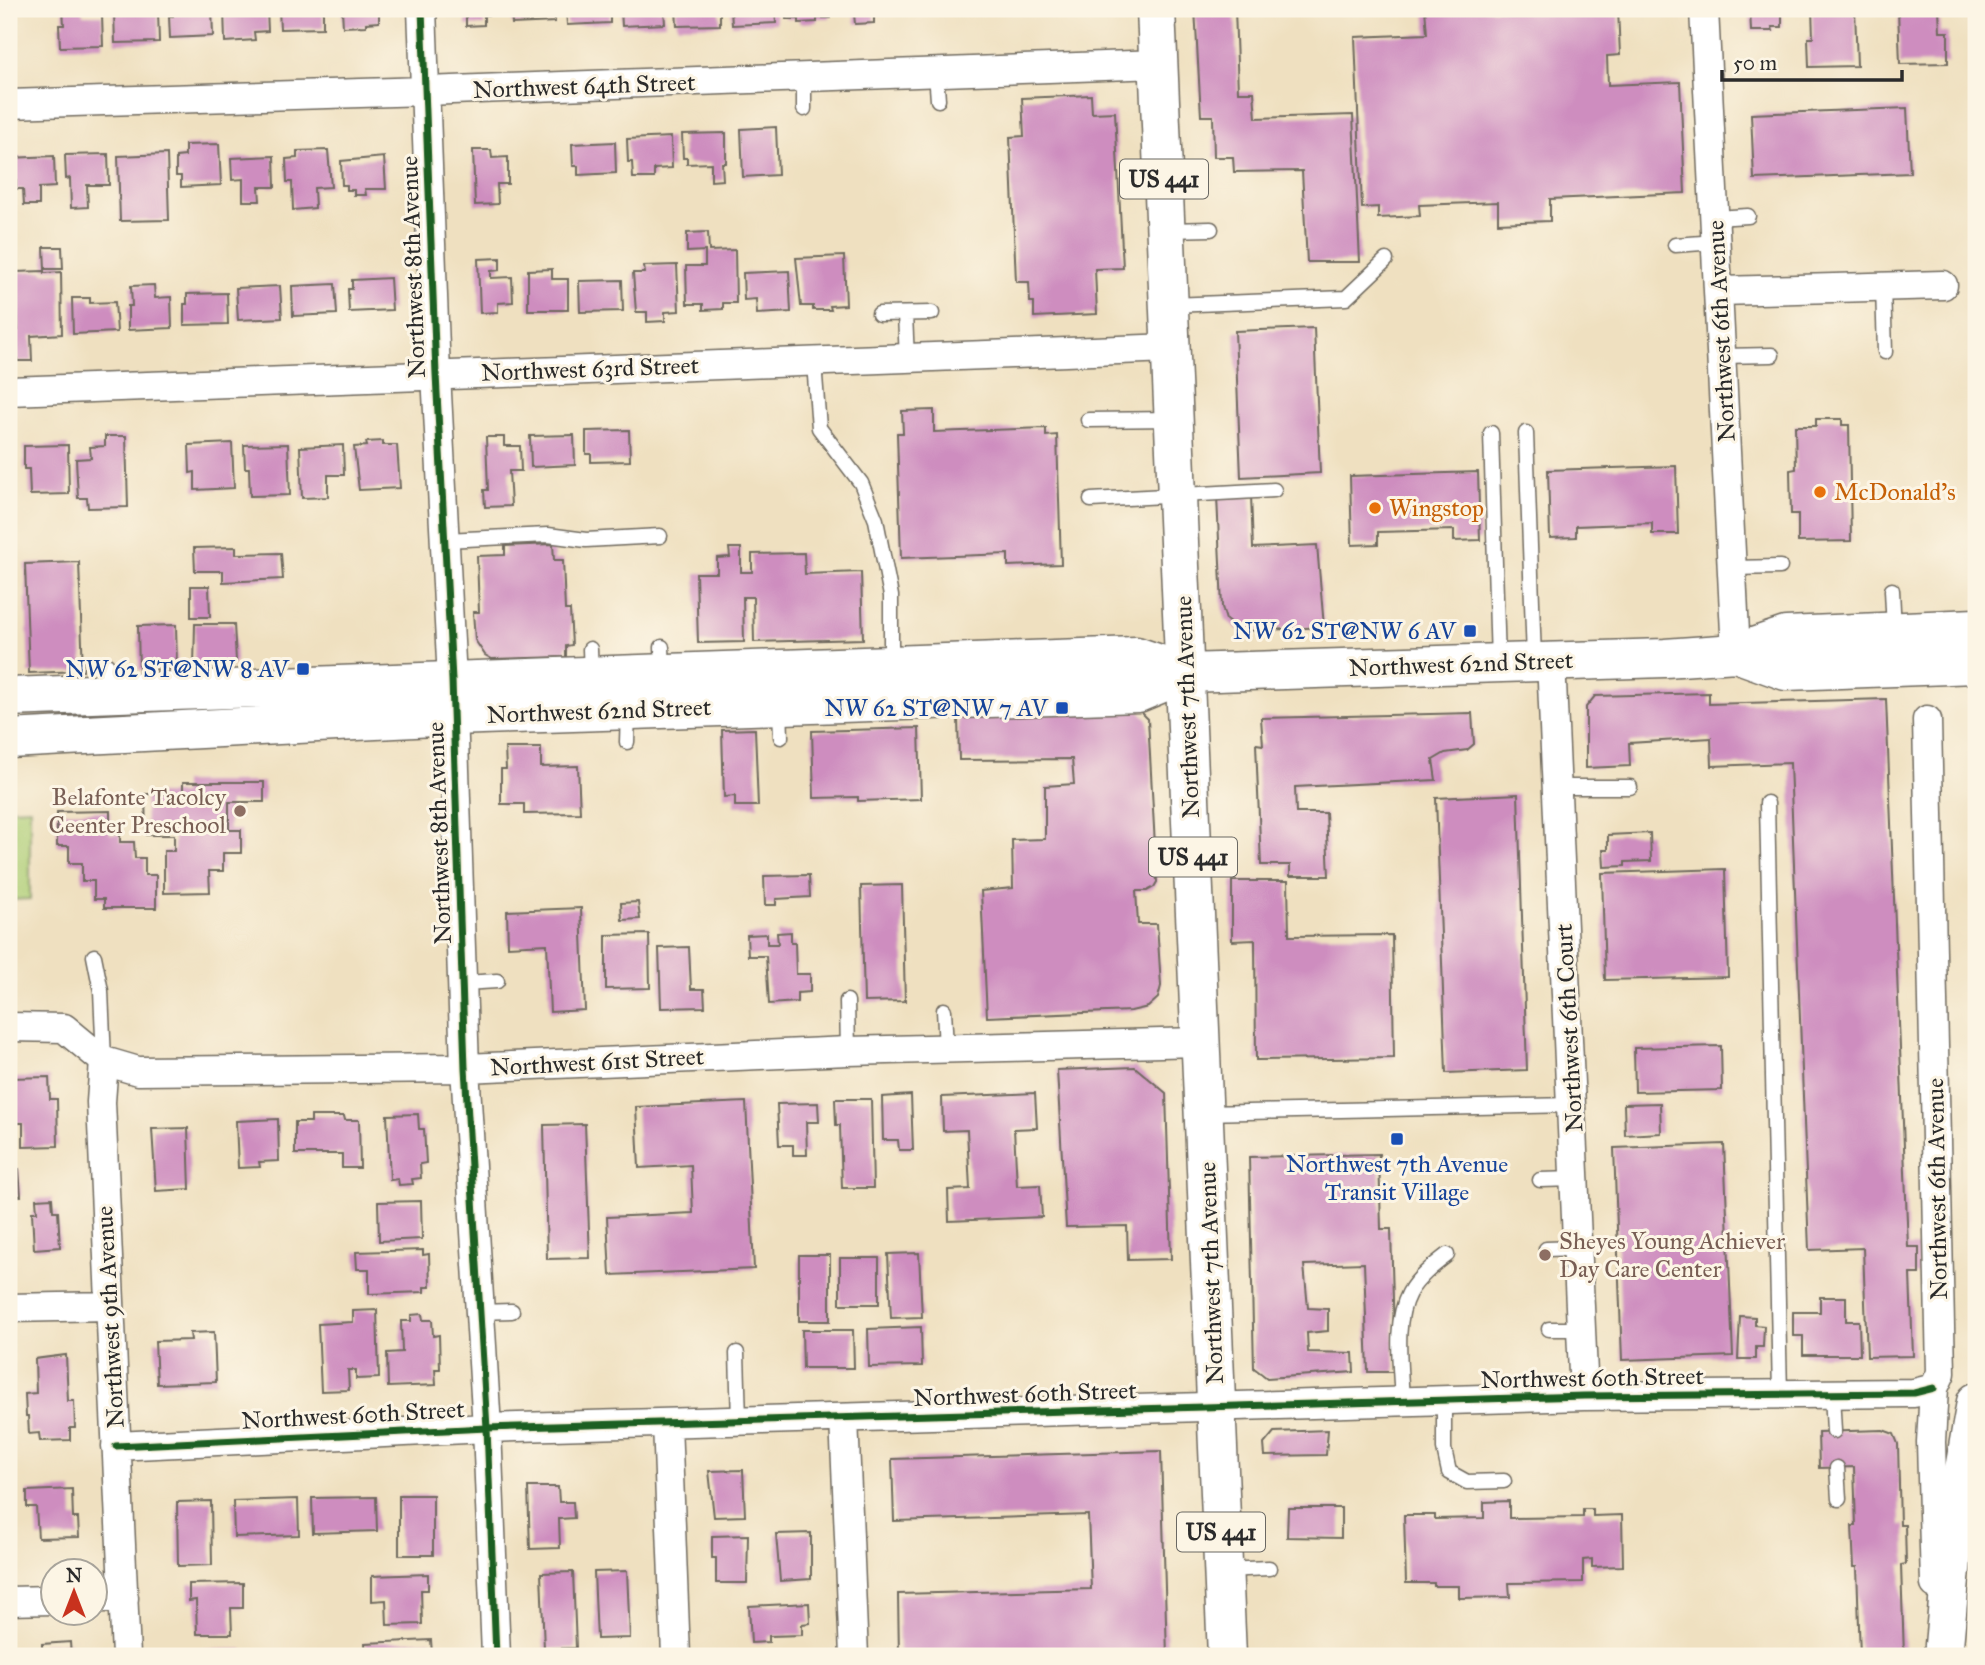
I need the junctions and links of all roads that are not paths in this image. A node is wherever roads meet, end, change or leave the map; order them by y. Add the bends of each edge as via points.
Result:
1 (422, 9) edge
2 (1156, 9) edge
3 (1704, 9) edge
4 (1159, 64) junction
5 (804, 78) junction
6 (426, 91) junction
7 (9, 104) edge
8 (804, 109) dead end
9 (1748, 216) dead end
10 (1211, 229) dead end
11 (1166, 230) junction
12 (1716, 230) junction
13 (1675, 245) dead end
14 (1386, 261) dead end
15 (1943, 285) dead end
16 (1883, 287) junction
17 (1719, 291) junction
18 (1169, 305) junction
19 (932, 313) dead end
20 (879, 314) dead end
21 (905, 314) junction
22 (1171, 348) junction
23 (1885, 352) dead end
24 (1772, 355) dead end
25 (1722, 356) junction
26 (906, 360) junction
27 (814, 363) junction
28 (436, 374) junction
29 (9, 391) edge
30 (1174, 419) junction
31 (1088, 420) dead end
32 (1491, 433) dead end
33 (1526, 433) dead end
34 (1274, 491) dead end
35 (1178, 495) junction
36 (1091, 500) dead end
37 (660, 536) dead end
38 (445, 540) junction
39 (1780, 567) dead end
40 (1732, 568) junction
41 (1892, 590) dead end
42 (1976, 628) edge
43 (1894, 631) junction
44 (1736, 653) junction
45 (1528, 661) junction
46 (1976, 664) edge
47 (891, 665) junction
48 (1186, 673) junction
49 (9, 697) edge
50 (453, 698) junction
51 (1927, 720) dead end
52 (9, 739) edge
53 (1557, 787) junction
54 (1630, 787) dead end
55 (1767, 803) dead end
56 (94, 956) dead end
57 (497, 981) dead end
58 (464, 983) junction
59 (847, 1001) dead end
60 (944, 1010) dead end
61 (9, 1027) edge
62 (1199, 1042) junction
63 (946, 1048) junction
64 (848, 1051) junction
65 (104, 1061) junction
66 (465, 1068) junction
67 (1573, 1105) junction
68 (1204, 1113) junction
69 (1576, 1179) junction
70 (1540, 1180) dead end
71 (1578, 1248) junction
72 (1546, 1249) dead end
73 (1447, 1255) dead end
74 (109, 1306) junction
75 (9, 1308) edge
76 (512, 1311) dead end
77 (479, 1312) junction
78 (1549, 1329) dead end
79 (1581, 1329) junction
80 (737, 1353) dead end
81 (1934, 1388) junction
82 (1780, 1394) junction
83 (1832, 1394) junction
84 (1584, 1396) junction
85 (1444, 1400) junction
86 (1402, 1402) junction
87 (1976, 1402) edge
88 (1216, 1408) junction
89 (844, 1418) junction
90 (739, 1421) junction
91 (667, 1423) junction
92 (487, 1428) junction
93 (1835, 1431) dead end
94 (116, 1446) junction
95 (1837, 1468) dead end
96 (1504, 1482) dead end
97 (1839, 1499) dead end
98 (1269, 1568) dead end
99 (1223, 1570) junction
100 (108, 1598) edge
101 (124, 1598) junction
102 (38, 1600) edge
103 (9, 1601) edge
104 (126, 1656) edge
105 (496, 1656) edge
106 (676, 1656) edge
107 (854, 1656) edge
108 (1227, 1656) edge
109 (1941, 1656) edge

1 - 6 street, Northwest 8th Avenue
2 - 4 main road, Northwest 7th Avenue / US 441
3 - 12 street, Northwest 6th Avenue
4 - 5 street, Northwest 64th Street via 937,87
4 - 11 main road, Northwest 7th Avenue / US 441
5 - 6 street, Northwest 64th Street
5 - 8 lane
6 - 7 street, Northwest 64th Street
6 - 28 street, Northwest 8th Avenue
9 - 12 lane
10 - 11 lane
11 - 18 main road, Northwest 7th Avenue / US 441
12 - 13 lane
12 - 17 street, Northwest 6th Avenue
14 - 18 lane via 1346,298
15 - 16 street
16 - 17 street
16 - 23 lane
17 - 25 street, Northwest 6th Avenue
18 - 22 main road, Northwest 7th Avenue / US 441
19 - 21 lane
20 - 21 lane
21 - 26 lane
22 - 26 street, Northwest 63rd Street
22 - 30 main road, Northwest 7th Avenue / US 441
24 - 25 lane
25 - 40 street, Northwest 6th Avenue
26 - 27 street, Northwest 63rd Street
27 - 28 street, Northwest 63rd Street
27 - 47 lane via 819,428 861,483 876,520 891,596
28 - 29 street, Northwest 63rd Street
28 - 38 street, Northwest 8th Avenue
30 - 31 lane
30 - 35 main road, Northwest 7th Avenue / US 441
32 - 45 lane
33 - 45 lane
34 - 35 lane
35 - 36 lane
35 - 48 main road, Northwest 7th Avenue / US 441
37 - 38 lane
38 - 50 street, Northwest 8th Avenue
39 - 40 lane
40 - 44 street, Northwest 6th Avenue
41 - 43 lane
42 - 43 main road, Northwest 62nd Street
43 - 44 main road, Northwest 62nd Street via 1786,636
44 - 45 main road, Northwest 62nd Street
44 - 46 main road, Northwest 62nd Street via 1786,671
45 - 48 main road, Northwest 62nd Street
45 - 53 street, Northwest 6th Court
47 - 48 main road, Northwest 62nd Street via 1136,656
47 - 50 main road, Northwest 62nd Street via 590,662
48 - 50 main road, Northwest 62nd Street via 1138,693 780,721 628,726
48 - 62 main road, Northwest 7th Avenue / US 441
49 - 50 main road, Northwest 62nd Street via 108,679
50 - 52 main road, Northwest 62nd Street
50 - 58 street, Northwest 8th Avenue
51 - 81 street, Northwest 6th Avenue via 1941,1373
53 - 54 lane
53 - 67 street, Northwest 6th Court
55 - 82 lane
56 - 65 lane via 102,991
57 - 58 lane
58 - 66 street, Northwest 8th Avenue
59 - 64 lane
60 - 63 lane
61 - 65 street, Northwest 61st Street via 64,1027
62 - 63 street, Northwest 61st Street
62 - 68 main road, Northwest 7th Avenue / US 441
63 - 64 street, Northwest 61st Street
64 - 66 street, Northwest 61st Street
65 - 66 street, Northwest 61st Street via 138,1071
65 - 74 street, Northwest 9th Avenue via 101,1102
66 - 77 street, Northwest 8th Avenue
67 - 68 lane
67 - 69 street, Northwest 6th Court
68 - 88 main road, Northwest 7th Avenue / US 441
69 - 70 lane
69 - 71 street, Northwest 6th Court
71 - 72 lane
71 - 79 street, Northwest 6th Court
73 - 86 lane via 1408,1293 1399,1329
74 - 75 street
74 - 94 street, Northwest 9th Avenue
76 - 77 lane
77 - 92 street, Northwest 8th Avenue
78 - 79 lane
79 - 84 street, Northwest 6th Court
80 - 90 lane
81 - 83 street, Northwest 60th Street via 1914,1393
81 - 109 street, Northwest 6th Avenue via 1932,1499
82 - 83 street, Northwest 60th Street
82 - 84 street, Northwest 60th Street
83 - 93 lane
84 - 85 street, Northwest 60th Street
85 - 86 street, Northwest 60th Street
85 - 96 lane via 1449,1472 1467,1482
86 - 88 street, Northwest 60th Street
87 - 109 main road via 1956,1515
88 - 89 street, Northwest 60th Street
88 - 99 main road, Northwest 7th Avenue / US 441
89 - 90 street, Northwest 60th Street
89 - 107 street
90 - 91 street, Northwest 60th Street
91 - 92 street, Northwest 60th Street
91 - 106 street
92 - 94 street, Northwest 60th Street
92 - 105 street, Northwest 8th Avenue
94 - 101 street, Northwest 9th Avenue
95 - 97 lane
98 - 99 lane
99 - 108 main road, Northwest 7th Avenue / US 441
100 - 101 street
101 - 104 street, Northwest 9th Avenue
102 - 103 street

